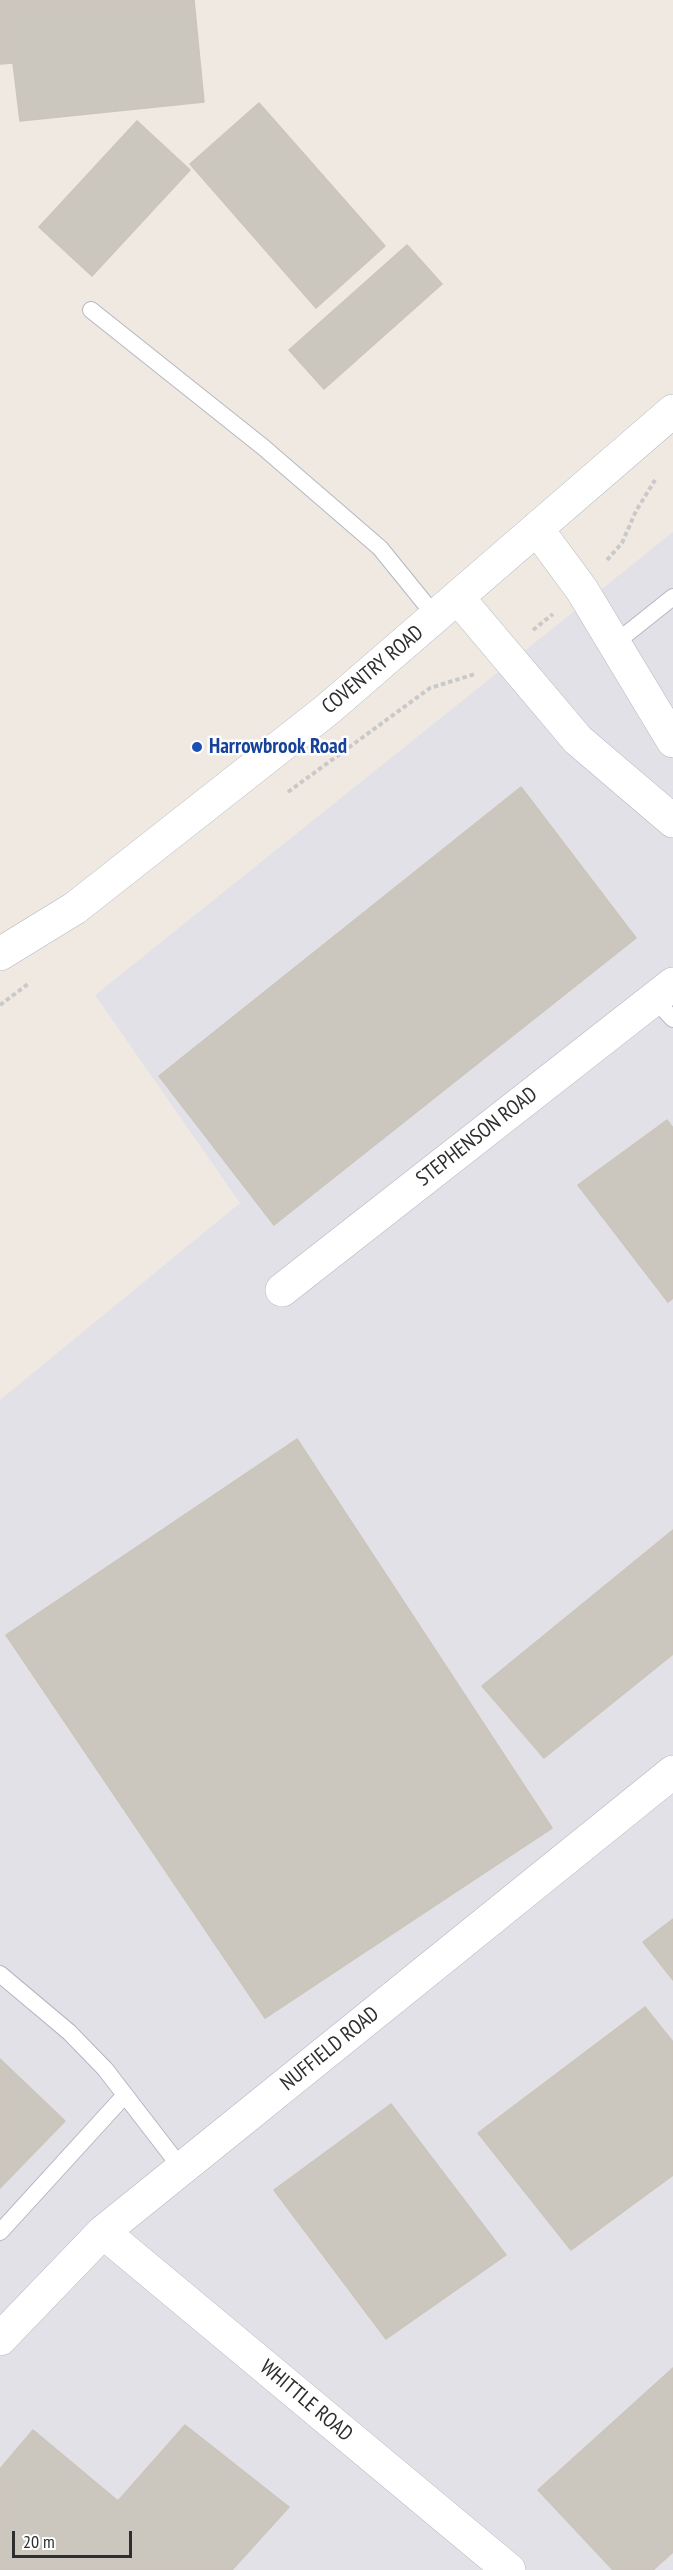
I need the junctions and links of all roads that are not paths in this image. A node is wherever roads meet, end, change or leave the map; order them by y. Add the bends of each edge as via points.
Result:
1 (91, 310) dead end
2 (673, 411) edge
3 (537, 529) junction
4 (673, 597) edge
5 (447, 607) junction
6 (614, 644) junction
7 (673, 741) edge
8 (673, 820) edge
9 (0, 954) edge
10 (667, 1001) edge
11 (282, 1290) dead end
12 (673, 1772) edge
13 (0, 1974) edge
14 (125, 2095) junction
15 (182, 2169) junction
16 (0, 2232) edge
17 (103, 2232) junction
18 (0, 2339) edge
19 (509, 2570) edge

1 - 5 lane via 263,447
2 - 3 street, COVENTRY ROAD
3 - 5 street, COVENTRY ROAD
3 - 6 street via 582,590
4 - 6 lane
5 - 8 street via 505,652 578,741
5 - 9 street, COVENTRY ROAD via 328,709 75,909
6 - 7 street
10 - 11 street, STEPHENSON ROAD
12 - 15 street, NUFFIELD ROAD
13 - 14 lane via 69,2032
14 - 15 lane
14 - 16 lane
15 - 17 street, NUFFIELD ROAD
17 - 18 street, NUFFIELD ROAD
17 - 19 street, WHITTLE ROAD

